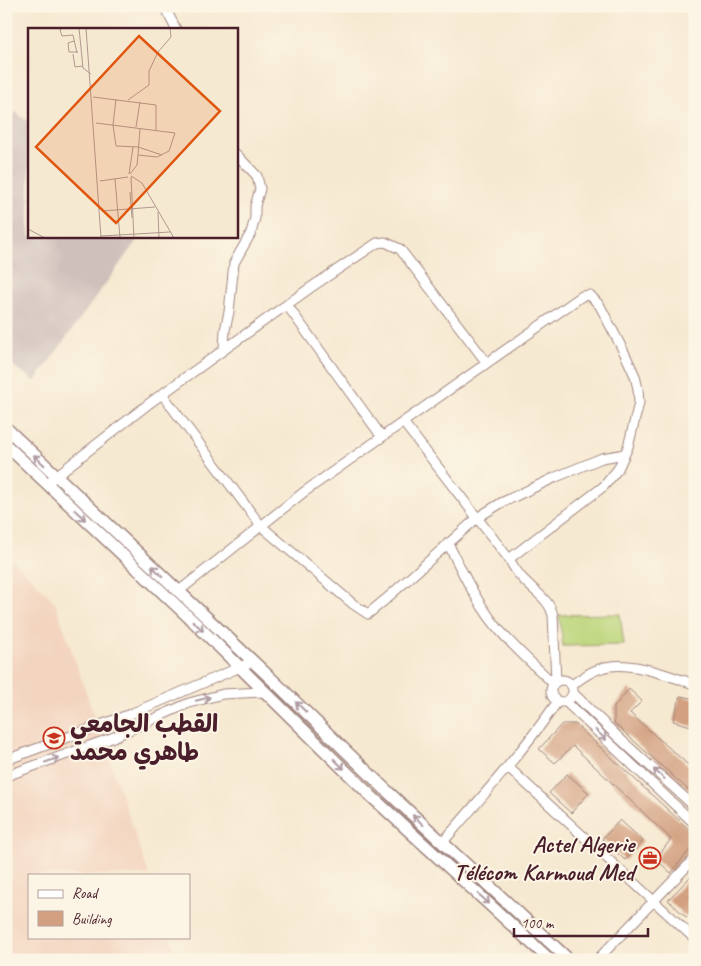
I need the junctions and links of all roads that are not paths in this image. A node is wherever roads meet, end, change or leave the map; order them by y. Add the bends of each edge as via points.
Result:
1 (164, 6) edge
2 (175, 28) edge
3 (238, 156) edge
4 (287, 304) junction
5 (224, 349) junction
6 (487, 363) junction
7 (162, 394) junction
8 (403, 422) junction
9 (6, 428) edge
10 (382, 437) junction
11 (6, 445) edge
12 (625, 454) junction
13 (56, 476) junction
14 (46, 484) junction
15 (477, 518) junction
16 (261, 526) junction
17 (448, 543) junction
18 (508, 559) junction
19 (179, 591) junction
20 (252, 662) junction
21 (239, 668) junction
22 (554, 682) junction
23 (695, 684) edge
24 (573, 689) junction
25 (264, 692) junction
26 (562, 702) junction
27 (6, 760) edge
28 (508, 767) junction
29 (6, 776) edge
30 (695, 807) edge
31 (695, 824) edge
32 (442, 842) junction
33 (695, 858) edge
34 (654, 901) junction
35 (511, 906) junction
36 (502, 916) junction
37 (695, 939) edge
38 (550, 960) edge
39 (569, 960) edge
40 (597, 960) edge

1 - 2 street
3 - 5 street via 257,176 260,189 251,233 234,263
4 - 5 street
4 - 6 street via 369,247 385,242 400,249
4 - 10 street
5 - 7 street
6 - 8 street
6 - 12 street via 582,296 590,295 600,306 625,354 638,389 639,403
7 - 13 street
7 - 16 street
8 - 10 street
8 - 15 street
13 -> 9 main road
10 - 16 street
11 - 14 main road
12 - 15 street via 602,458 556,477
12 - 18 street via 604,486
13 - 14 street
19 -> 13 main road
14 -> 21 main road
15 - 17 street
15 - 18 street
16 - 17 street via 368,614
16 - 19 street
17 - 22 street via 474,593 496,626
18 - 22 street via 551,608
19 - 20 main road
20 - 21 street
32 -> 20 main road
21 - 25 main road
21 - 27 street via 128,715
22 - 24 street via 567,680
22 - 26 street via 551,694
23 - 24 street via 646,669 617,666 584,676
24 - 26 street via 572,697
30 -> 24 street via 618,737
29 -> 25 street via 108,739 189,702 223,694
25 -> 36 main road
26 - 28 street
26 -> 31 street
28 - 32 street
28 - 34 street
32 - 35 main road
33 - 34 street
34 - 37 street
34 - 40 street
35 - 36 main road
35 - 39 main road
36 - 38 main road

